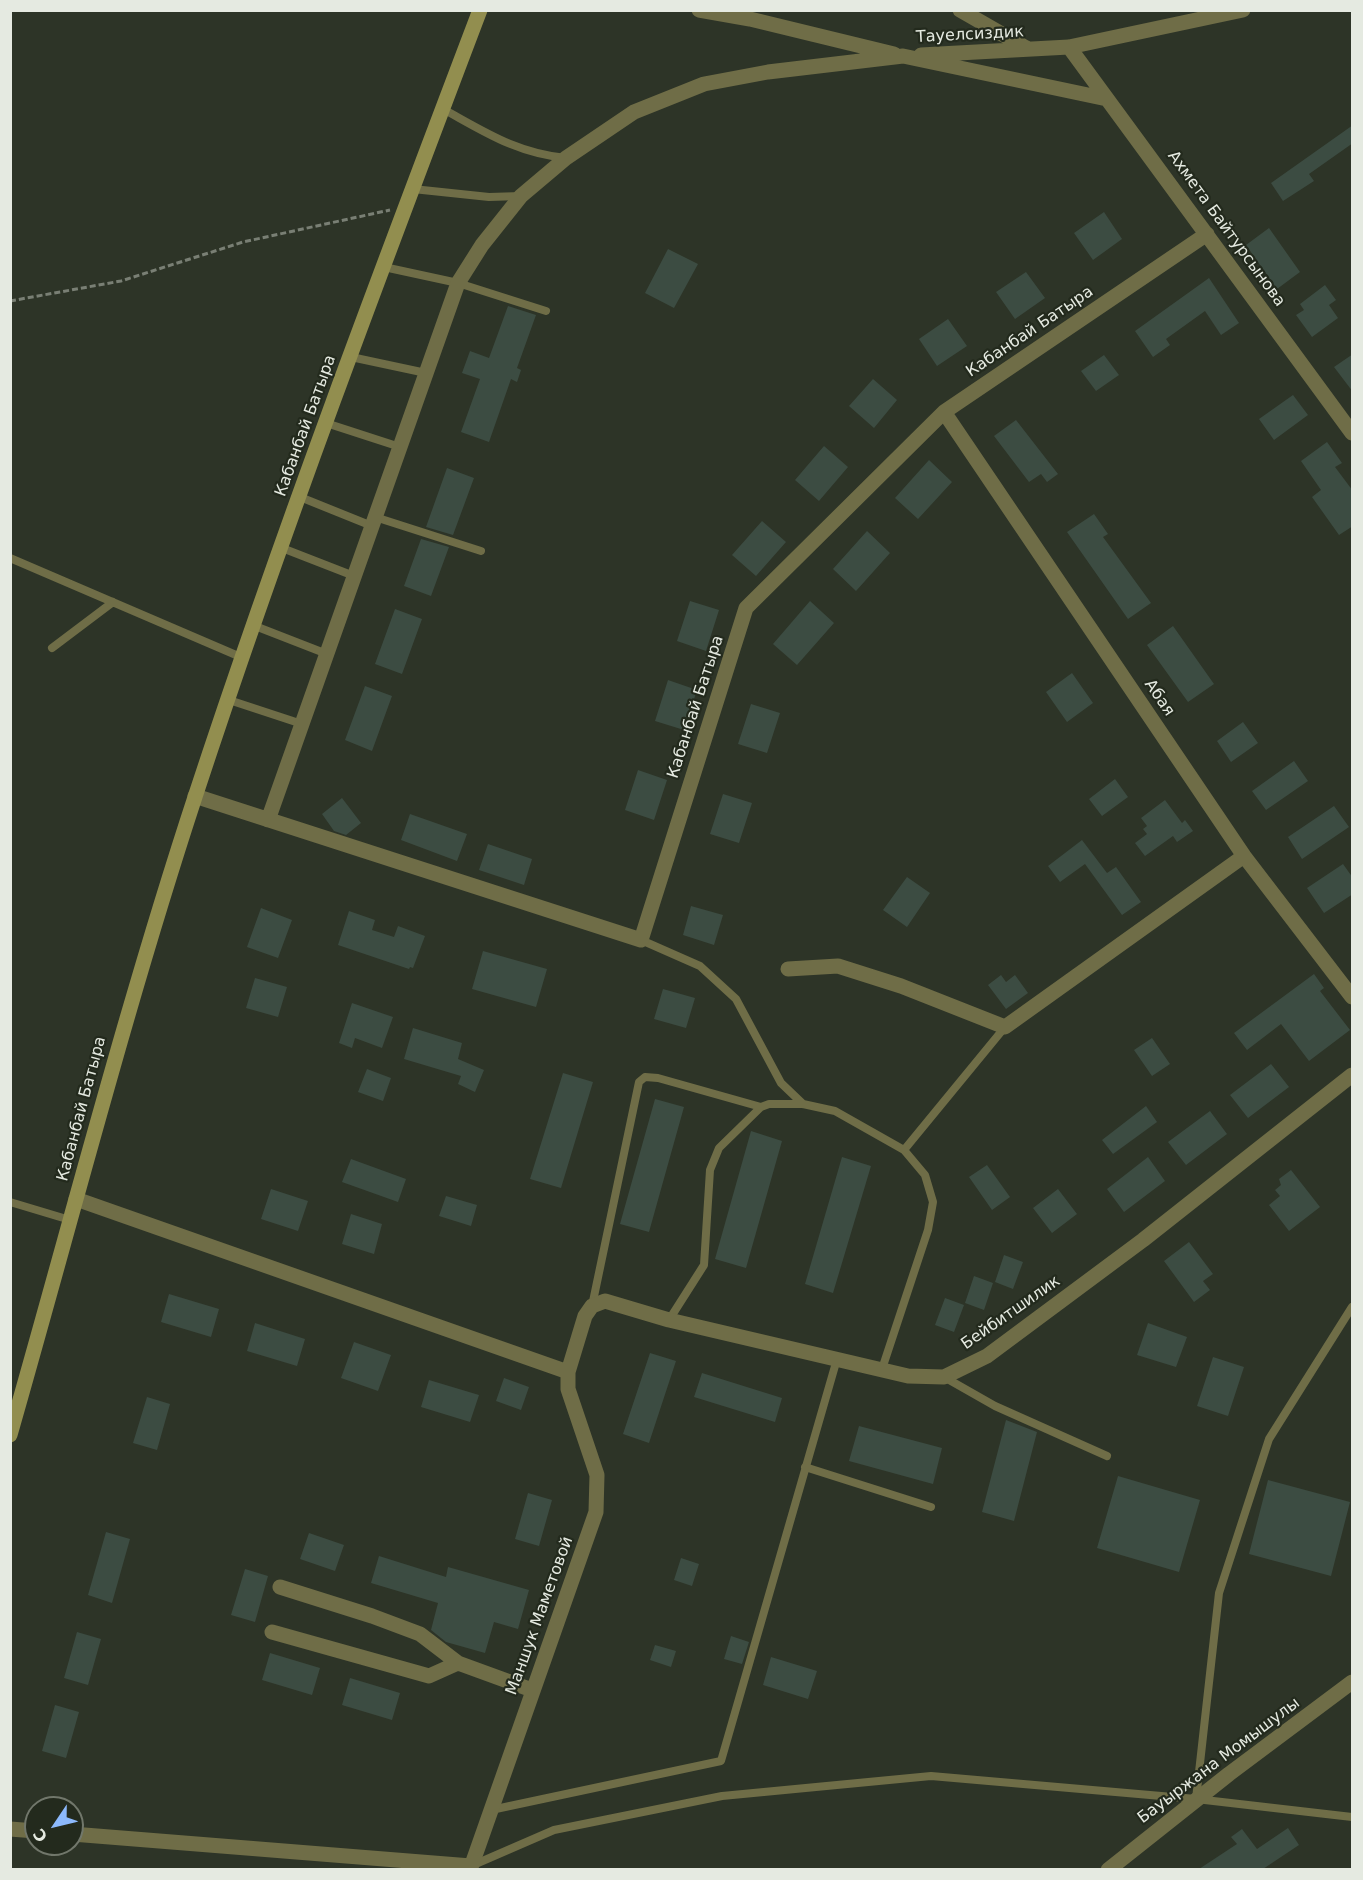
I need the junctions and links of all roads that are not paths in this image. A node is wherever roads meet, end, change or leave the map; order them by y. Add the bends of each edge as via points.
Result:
1 (480, 10) edge
2 (699, 10) edge
3 (960, 10) edge
4 (1244, 10) edge
5 (1069, 47) junction
6 (1028, 50) junction
7 (903, 56) junction
8 (1107, 99) junction
9 (443, 109) junction
10 (566, 158) junction
11 (413, 189) junction
12 (521, 196) junction
13 (1208, 234) junction
14 (384, 267) junction
15 (458, 283) junction
16 (546, 311) dead end
17 (351, 357) junction
18 (426, 373) junction
19 (944, 412) junction
20 (326, 423) junction
21 (1353, 433) edge
22 (400, 447) junction
23 (300, 497) junction
24 (373, 522) junction
25 (282, 548) junction
26 (481, 551) dead end
27 (10, 558) edge
28 (354, 576) junction
29 (113, 602) junction
30 (255, 626) junction
31 (52, 648) dead end
32 (327, 654) junction
33 (243, 658) junction
34 (229, 700) junction
35 (302, 724) junction
36 (195, 796) junction
37 (268, 819) junction
38 (1244, 856) junction
39 (641, 940) junction
40 (788, 969) dead end
41 (1353, 997) edge
42 (1005, 1027) junction
43 (1353, 1075) edge
44 (803, 1104) junction
45 (761, 1107) junction
46 (904, 1150) junction
47 (76, 1199) junction
48 (10, 1202) edge
49 (70, 1220) junction
50 (592, 1306) junction
51 (1353, 1308) edge
52 (669, 1320) junction
53 (837, 1359) junction
54 (882, 1369) junction
55 (568, 1372) junction
56 (944, 1377) junction
57 (10, 1434) edge
58 (1107, 1456) dead end
59 (806, 1467) junction
60 (931, 1507) dead end
61 (280, 1587) dead end
62 (272, 1632) dead end
63 (458, 1663) junction
64 (1353, 1682) edge
65 (532, 1690) junction
66 (1196, 1799) junction
67 (491, 1810) junction
68 (1353, 1817) edge
69 (84, 1835) edge
70 (470, 1868) edge
71 (1108, 1869) edge

1 - 9 main road, Кабанбай Батыра
2 - 7 street, Тауелсиздик
3 - 6 street
4 - 5 street, Тауелсиздик
5 - 6 street, Тауелсиздик
5 - 8 street, Ахмета Байтурсынова
6 - 7 street, Тауелсиздик
7 - 8 street
7 - 10 street via 704,84 634,112
8 - 13 street, Ахмета Байтурсынова
9 - 10 lane via 536,155
9 - 11 main road, Кабанбай Батыра
10 - 12 street
11 - 12 lane via 489,197
11 - 14 main road, Кабанбай Батыра
12 - 15 street
13 - 19 street, Кабанбай Батыра
13 - 21 street, Ахмета Байтурсынова
14 - 15 lane
14 - 17 main road, Кабанбай Батыра
15 - 16 lane
15 - 18 street
17 - 18 lane
17 - 20 main road, Кабанбай Батыра
18 - 22 street
19 - 38 street, Абая
19 - 39 street, Кабанбай Батыра via 747,608
20 - 22 lane
20 - 23 main road, Кабанбай Батыра
22 - 24 street
23 - 24 lane
23 - 25 main road, Кабанбай Батыра
24 - 26 lane
24 - 28 street
25 - 28 lane
25 - 30 main road, Кабанбай Батыра
27 - 29 lane
28 - 32 street
29 - 31 lane
29 - 33 lane
30 - 32 lane
30 - 33 main road, Кабанбай Батыра
32 - 35 street
33 - 34 main road, Кабанбай Батыра
34 - 35 lane
34 - 36 main road, Кабанбай Батыра
35 - 37 street
36 - 37 street
36 - 47 main road, Кабанбай Батыра via 131,1000
37 - 39 street
38 - 41 street, Абая
38 - 42 street
39 - 44 lane via 700,966 736,999 781,1083
40 - 42 street via 838,966
42 - 46 lane
43 - 56 street, Бейбитшилик via 987,1356
44 - 45 lane
44 - 46 lane via 835,1111
45 - 50 lane via 658,1078 645,1077 639,1082
45 - 52 lane via 719,1148 710,1170 704,1265
46 - 54 lane via 925,1175 933,1202 928,1230
47 - 49 main road, Кабанбай Батыра
47 - 55 street
48 - 49 lane
49 - 57 main road, Кабанбай Батыра
50 - 52 street, Бейбитшилик via 605,1302
50 - 55 street via 585,1316
51 - 66 lane via 1269,1439 1226,1571 1220,1593
52 - 53 street, Бейбитшилик
53 - 54 street, Бейбитшилик
53 - 59 lane
54 - 56 street, Бейбитшилик via 908,1376
55 - 65 street, Маншук Маметовой via 568,1389 597,1475 597,1512
56 - 58 lane via 995,1406
59 - 60 lane
59 - 67 lane via 721,1761
61 - 63 street via 420,1634
62 - 63 street via 429,1676
63 - 65 street
64 - 66 street, Бауыржана Момышулы
65 - 67 street, Маншук Маметовой
66 - 68 lane
66 - 70 lane via 920,1777 722,1796 554,1830
66 - 71 street, Бауыржана Момышулы
67 - 70 street, Маншук Маметовой
69 - 70 street

